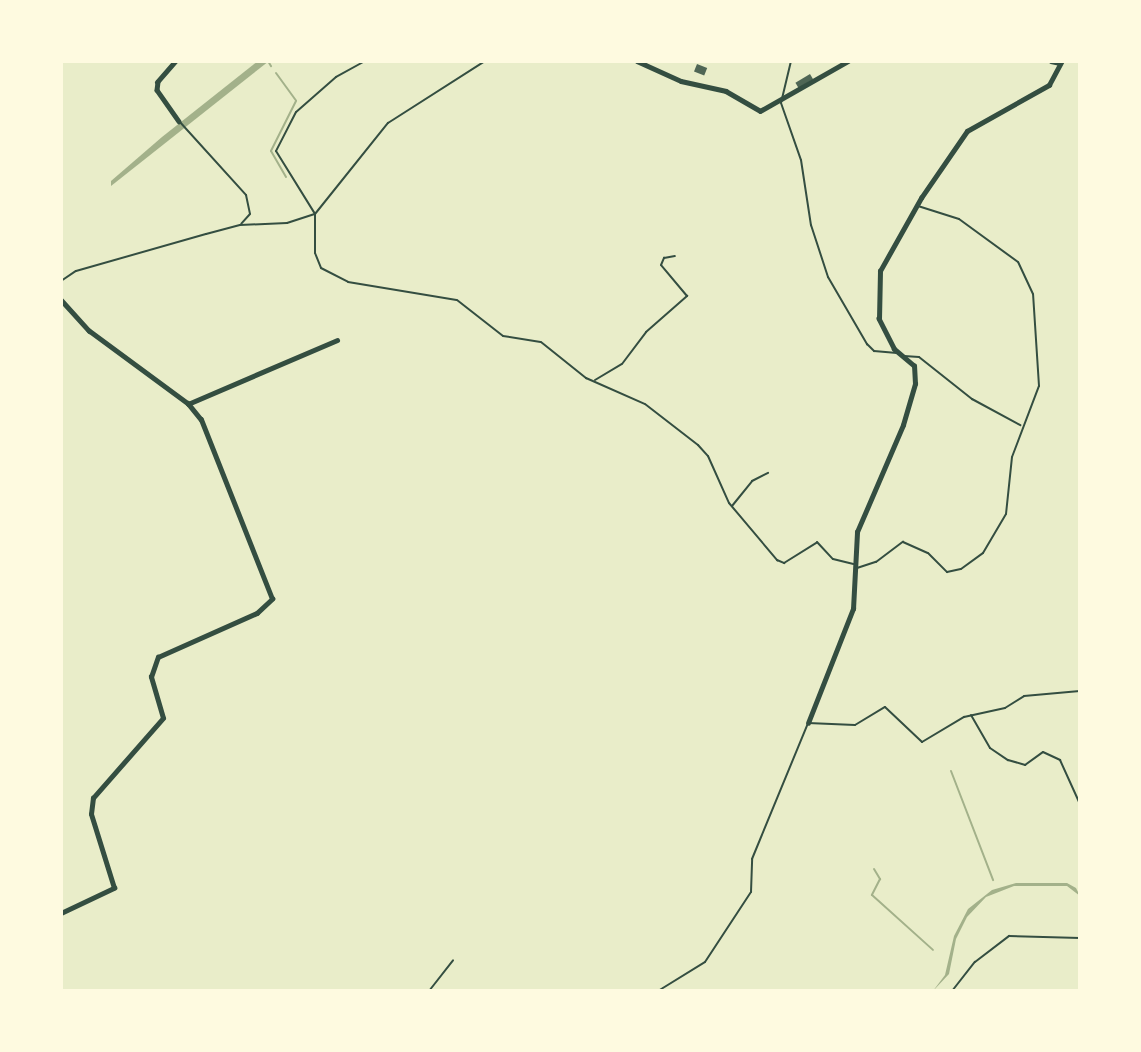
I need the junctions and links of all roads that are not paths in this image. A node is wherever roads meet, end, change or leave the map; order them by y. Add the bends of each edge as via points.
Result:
1 (176, 61) edge
2 (365, 61) edge
3 (485, 61) edge
4 (637, 61) edge
5 (792, 61) edge
6 (848, 61) edge
7 (1051, 61) edge
8 (1061, 62) edge
9 (781, 103) junction
10 (179, 121) joint
11 (917, 205) junction
12 (315, 214) junction
13 (240, 225) junction
14 (676, 256) dead end
15 (61, 281) edge
16 (61, 300) edge
17 (89, 331) joint
18 (337, 340) dead end
19 (900, 354) junction
20 (594, 380) junction
21 (188, 404) junction
22 (1022, 426) junction
23 (768, 473) dead end
24 (731, 506) junction
25 (854, 567) junction
26 (1080, 691) edge
27 (971, 715) junction
28 (808, 723) junction
29 (1080, 804) edge
30 (61, 913) edge
31 (1080, 938) edge
32 (453, 960) dead end
33 (429, 991) edge
34 (659, 991) edge
35 (952, 991) edge

1 - 10 street via 158,82 157,90
2 - 12 lane via 310,98 278,143 279,158
3 - 12 lane via 388,123
4 - 9 street via 681,81 726,90 753,110
5 - 9 lane
6 - 9 street
7 - 8 street
8 - 11 street via 1049,85 967,131
9 - 19 lane via 802,160 811,225 828,277 867,344 881,353
10 - 13 lane via 246,195 250,214
11 - 19 street via 887,253 877,284 879,319
11 - 22 lane via 959,219 1009,251 1028,282 1040,380
12 - 13 lane via 287,223
12 - 20 lane via 317,260 333,276 457,300 503,336 541,342
13 - 15 lane via 76,271
14 - 20 lane via 660,265 687,296 646,332 622,365
16 - 17 street
17 - 21 street
18 - 21 street
19 - 22 lane via 919,357 972,399
19 - 25 street via 914,366 912,396 857,532
20 - 24 lane via 645,404 698,445 708,456
21 - 30 street via 201,420 272,599 257,614 158,657 151,677 163,719 93,798 91,814 116,880 114,888
22 - 25 lane via 1012,457 1008,507 983,553 956,572 947,572 928,553 903,542 876,562
23 - 24 lane via 752,481
24 - 25 lane via 780,562 813,542 833,559
25 - 28 street via 853,609
26 - 27 lane via 1032,694 1005,708
27 - 28 lane via 922,742 885,707 855,725
27 - 29 lane via 990,748 1007,760 1025,765 1043,752 1059,760
28 - 34 lane via 752,859 751,892 705,962
31 - 35 lane via 1009,936 975,962
32 - 33 lane

